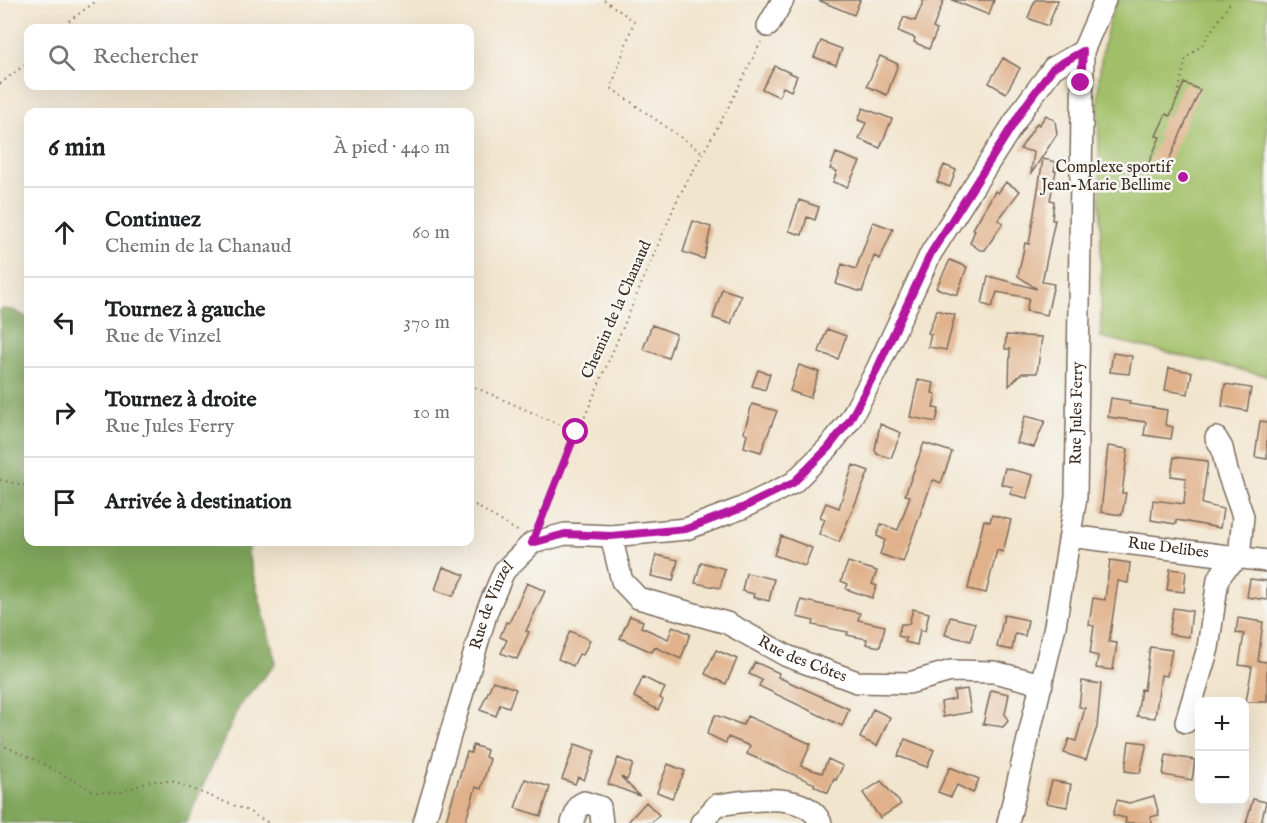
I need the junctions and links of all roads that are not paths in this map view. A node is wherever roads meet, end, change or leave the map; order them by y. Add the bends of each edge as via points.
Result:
1 (783, 0) edge
2 (1105, 0) edge
3 (768, 26) road end
4 (1083, 51) junction
5 (1216, 438) dead end
6 (611, 536) junction
7 (1070, 536) junction
8 (1239, 558) junction
9 (1267, 561) edge
10 (1042, 684) junction
11 (1186, 722) dead end
12 (424, 823) edge
13 (572, 823) edge
14 (602, 823) edge
15 (701, 823) edge
16 (821, 823) edge
17 (1008, 823) edge

1 - 3 street
2 - 4 street, Rue Jules Ferry
4 - 6 street, Rue de Vinzel via 1053,68 956,212 931,253 855,410 828,448 793,483 742,508 686,529
4 - 7 street, Rue Jules Ferry via 1076,497
5 - 8 street via 1243,516
6 - 10 street, Rue des Côtes via 622,581 638,598 727,623 787,656 856,682 909,683 951,671 994,672
6 - 12 street, Rue de Vinzel via 565,534 532,543 504,571 487,611
7 - 8 street, Rue Delibes
7 - 10 street, Rue Jules Ferry
8 - 9 street, Rue Delibes
8 - 11 street via 1218,579 1208,648
10 - 17 street, Rue Jules Ferry
13 - 14 street via 584,802 600,807
15 - 16 street via 717,805 769,799 797,803

